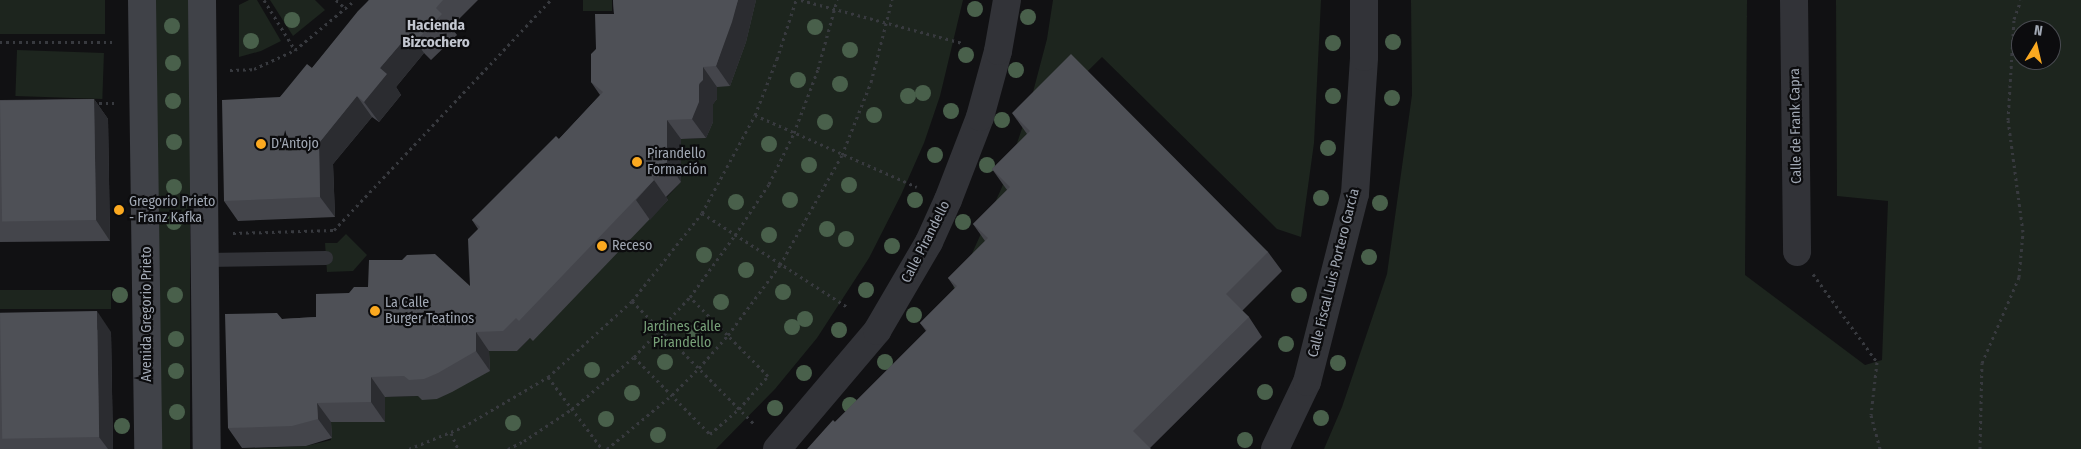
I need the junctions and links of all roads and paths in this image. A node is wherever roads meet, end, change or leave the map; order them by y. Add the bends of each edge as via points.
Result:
1 (142, 0) edge
2 (202, 0) edge
3 (264, 0) edge
4 (336, 0) edge
5 (355, 0) edge
6 (551, 0) edge
7 (796, 0) edge
8 (801, 0) edge
9 (837, 0) edge
10 (892, 0) edge
11 (1007, 0) edge
12 (1364, 0) edge
13 (1794, 0) edge
14 (2021, 0) edge
15 (346, 9) junction
16 (836, 9) junction
17 (888, 23) junction
18 (0, 42) edge
19 (112, 42) dead end
20 (964, 43) dead end
21 (295, 50) junction
22 (230, 70) dead end
23 (114, 103) dead end
24 (86, 104) edge
25 (755, 115) junction
26 (794, 133) junction
27 (842, 155) junction
28 (917, 187) dead end
29 (702, 213) junction
30 (232, 233) dead end
31 (735, 236) junction
32 (1797, 252) joint
33 (326, 258) dead end
34 (206, 260) junction
35 (780, 265) junction
36 (690, 297) junction
37 (632, 301) junction
38 (849, 308) dead end
39 (660, 328) junction
40 (728, 335) junction
41 (634, 357) junction
42 (699, 368) junction
43 (548, 377) junction
44 (672, 395) junction
45 (572, 409) junction
46 (739, 409) junction
47 (753, 423) dead end
48 (451, 432) junction
49 (148, 449) edge
50 (207, 449) edge
51 (409, 449) edge
52 (458, 449) edge
53 (508, 449) edge
54 (602, 449) edge
55 (607, 449) edge
56 (777, 449) edge
57 (1275, 449) edge
58 (1880, 449) edge
59 (1980, 449) edge

1 - 49 street, Avenida Gregorio Prieto
2 - 34 street
3 - 21 path
4 - 15 path
5 - 15 path
6 - 30 path via 334,230
7 - 25 path
8 - 16 path
9 - 16 path
10 - 17 path
11 - 56 street, Calle Pirandello via 980,117 928,242 878,331
12 - 57 street, Calle Fiscal Luis Portero García via 1364,57 1355,194 1307,382
13 - 32 street, Calle de Frank Capra
14 - 59 path via 2014,19 2008,120 2023,232 2019,277 1982,363
15 - 21 path
16 - 17 path
16 - 26 path via 818,70
17 - 20 path
17 - 27 path via 871,82
18 - 19 path
21 - 22 path via 254,69
23 - 24 path
25 - 26 path
25 - 29 path
26 - 27 path
26 - 31 path via 769,184
27 - 28 path
27 - 35 path
29 - 31 path
29 - 37 path
31 - 35 path
31 - 36 path
32 - 58 path via 1877,362 1871,415
33 - 34 lane
34 - 50 street
35 - 38 path
35 - 40 path
36 - 39 path
36 - 40 path
37 - 39 path
37 - 43 path
39 - 41 path
39 - 42 path
40 - 42 path
40 - 46 path via 768,376
41 - 44 path
41 - 45 path
42 - 44 path
42 - 46 path
43 - 45 path
43 - 48 path
44 - 46 path via 710,434
44 - 55 path
45 - 53 path
45 - 54 path
46 - 47 path
48 - 51 path
48 - 52 path

